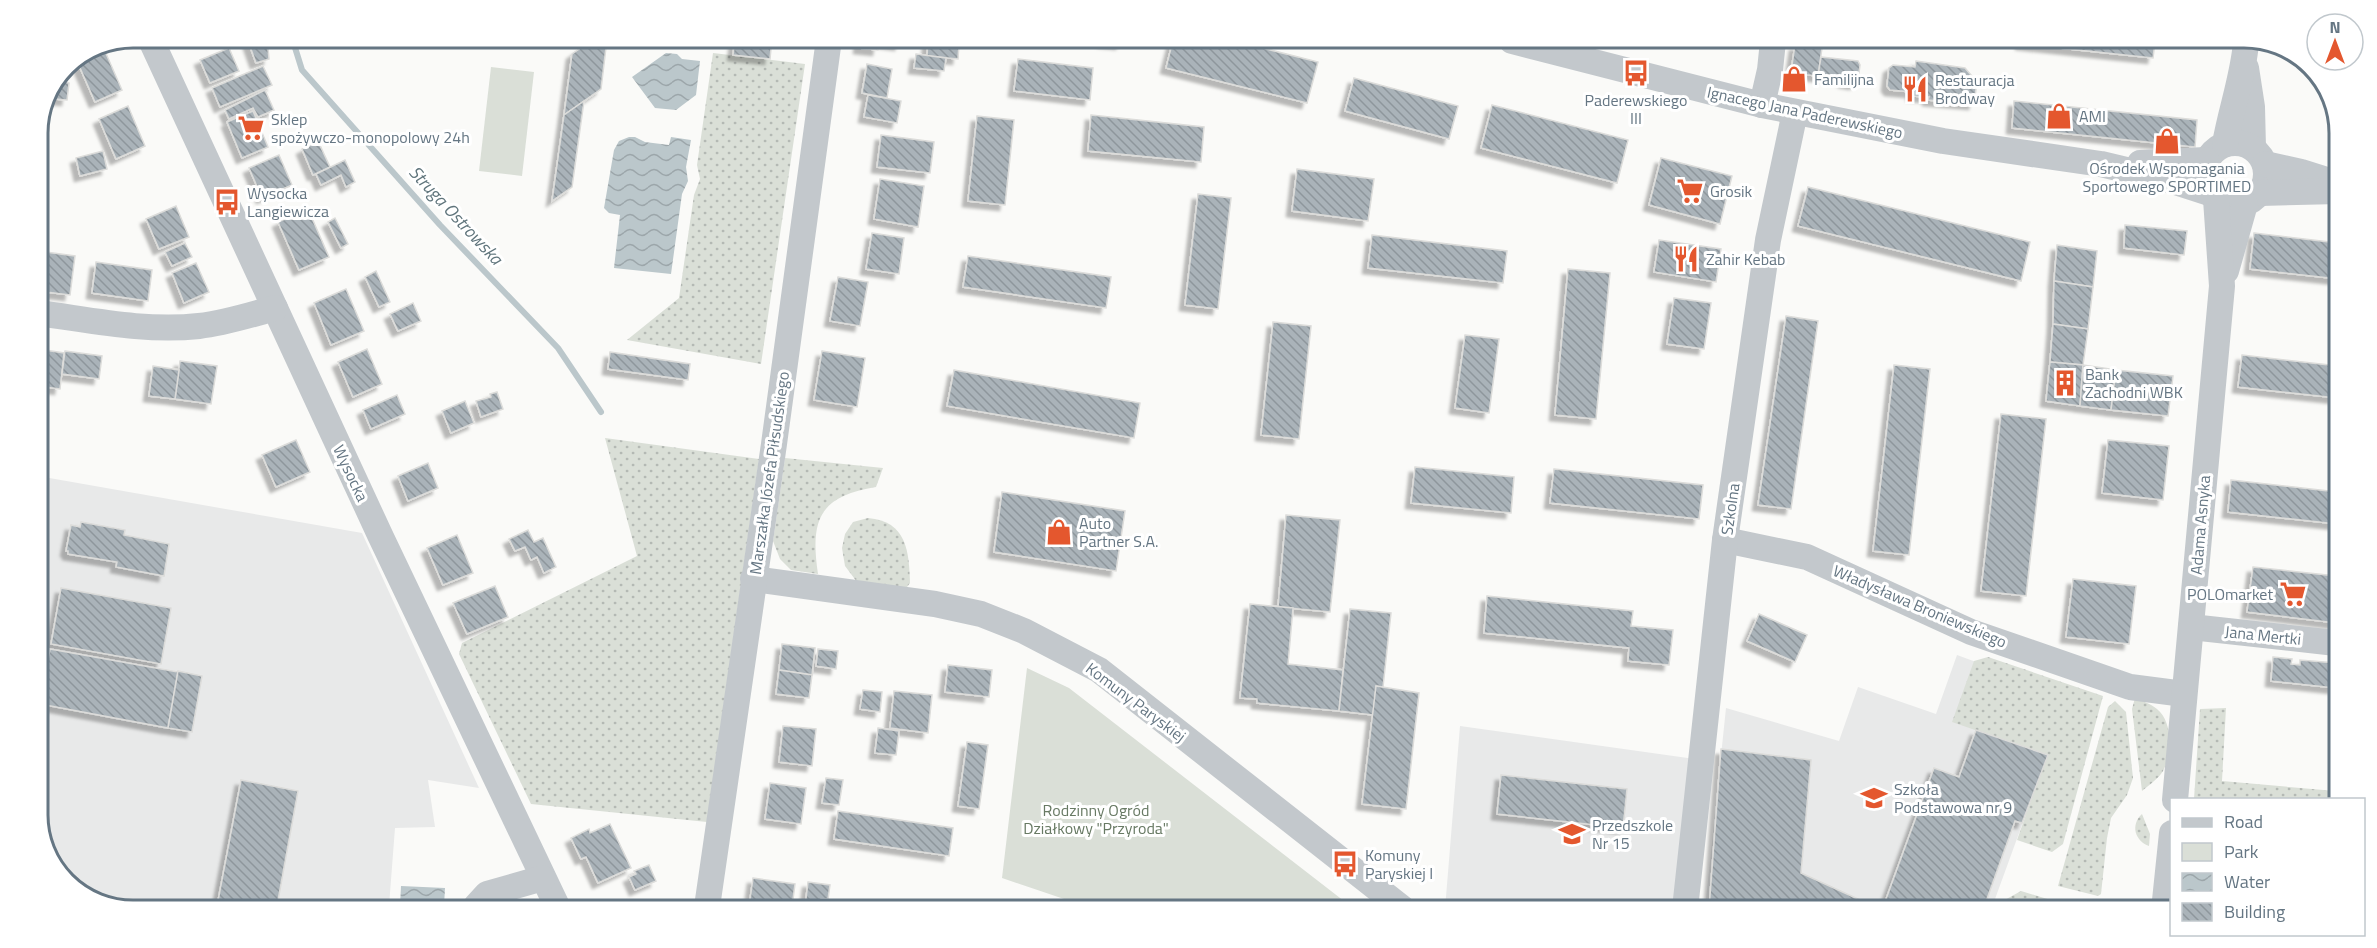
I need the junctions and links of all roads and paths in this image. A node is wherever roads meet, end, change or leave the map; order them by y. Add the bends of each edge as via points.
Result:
1 (155, 48) edge
2 (828, 48) edge
3 (1539, 48) edge
4 (1772, 48) edge
5 (2246, 51) edge
6 (1762, 105) junction
7 (1795, 112) junction
8 (2216, 152) junction
9 (2259, 156) junction
10 (2101, 164) junction
11 (2329, 181) edge
12 (2329, 192) edge
13 (2212, 196) junction
14 (2252, 198) junction
15 (2222, 286) junction
16 (275, 308) junction
17 (48, 314) edge
18 (1725, 540) junction
19 (753, 579) junction
20 (2191, 627) junction
21 (2329, 642) edge
22 (2184, 694) junction
23 (2175, 798) edge
24 (2170, 852) edge
25 (543, 878) junction
26 (482, 900) edge
27 (554, 900) edge
28 (708, 900) edge
29 (1392, 900) edge
30 (1686, 900) edge
31 (2165, 900) edge

1 - 16 street, Wysocka
2 - 19 street, Marszałka Józefa Piłsudskiego
3 - 6 street, Ignacego Jana Paderewskiego
4 - 6 street
5 - 8 street
5 - 9 street
6 - 7 street, Ignacego Jana Paderewskiego
7 - 10 street, Ignacego Jana Paderewskiego via 1943,141
7 - 18 street, Szkolna via 1768,240
8 - 9 street via 2235,142
8 - 10 street
8 - 13 street via 2203,177
9 - 11 street
9 - 14 street via 2266,174
10 - 13 street via 2172,181
12 - 14 street
13 - 14 street via 2235,206
13 - 15 street
14 - 15 street
15 - 20 street, Adama Asnyka
16 - 17 street via 237,319 180,327 134,326
16 - 25 street, Wysocka
18 - 22 street, Władysława Broniewskiego via 1807,557 1971,632 2130,687
18 - 30 street, Szkolna
19 - 28 street, Marszałka Józefa Piłsudskiego
19 - 29 street, Komuny Paryskiej via 935,604 981,614 1040,639 1099,670
20 - 21 street, Jana Mertki
20 - 22 street, Adama Asnyka
22 - 23 street, Adama Asnyka
24 - 31 street
25 - 26 street via 487,894
25 - 27 street, Wysocka

